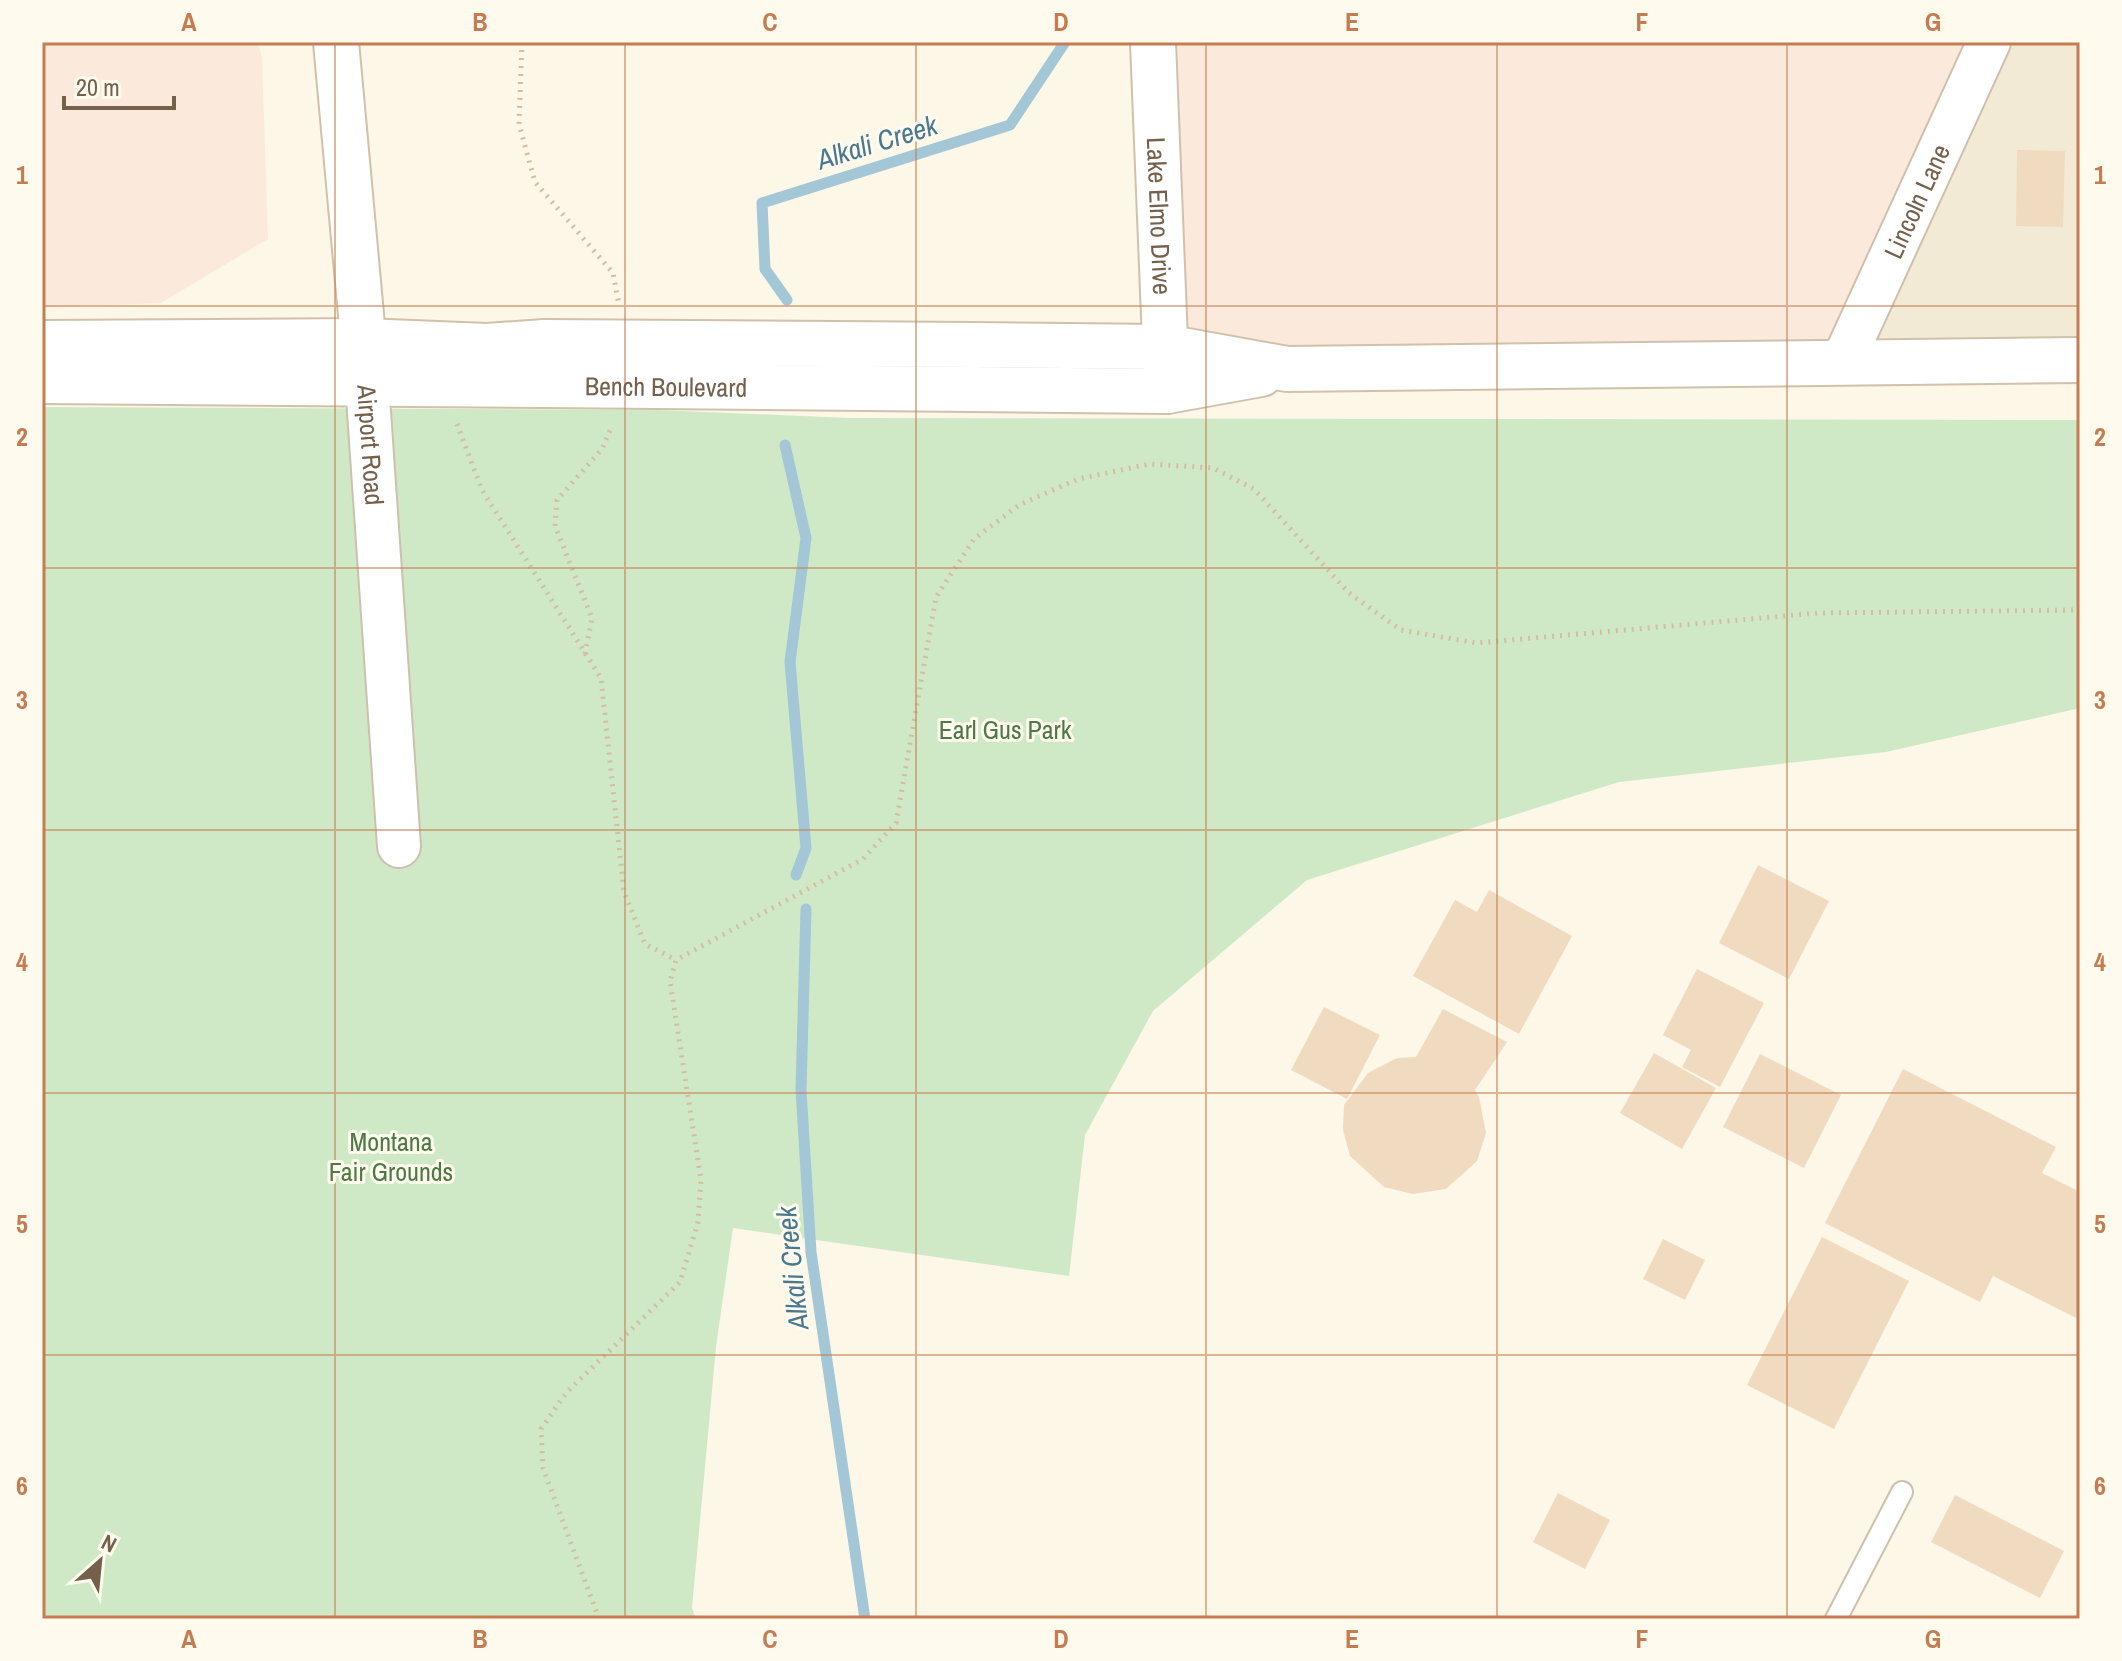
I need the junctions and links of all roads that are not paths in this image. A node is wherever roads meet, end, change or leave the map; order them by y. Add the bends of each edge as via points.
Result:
1 (336, 42) edge
2 (1153, 42) edge
3 (1989, 42) edge
4 (363, 341) junction
5 (42, 343) edge
6 (1165, 347) junction
7 (2080, 360) edge
8 (1843, 361) junction
9 (1287, 369) junction
10 (42, 381) edge
11 (367, 383) junction
12 (1167, 391) junction
13 (399, 846) dead end
14 (1902, 1492) dead end
15 (1836, 1619) edge

1 - 4 main road, Airport Road
2 - 6 main road, Lake Elmo Drive
3 - 8 street, Lincoln Lane
4 - 5 main road
4 - 6 main road, bridge via 487,346 545,342
4 - 11 main road, Airport Road
6 - 9 main road
6 - 12 main road, Lake Elmo Drive
7 - 8 main road
8 - 9 main road
9 - 12 main road, Bench Boulevard
10 - 11 main road, Bench Boulevard
11 - 12 main road, Bench Boulevard, bridge
11 - 13 street, Airport Road
14 - 15 lane

